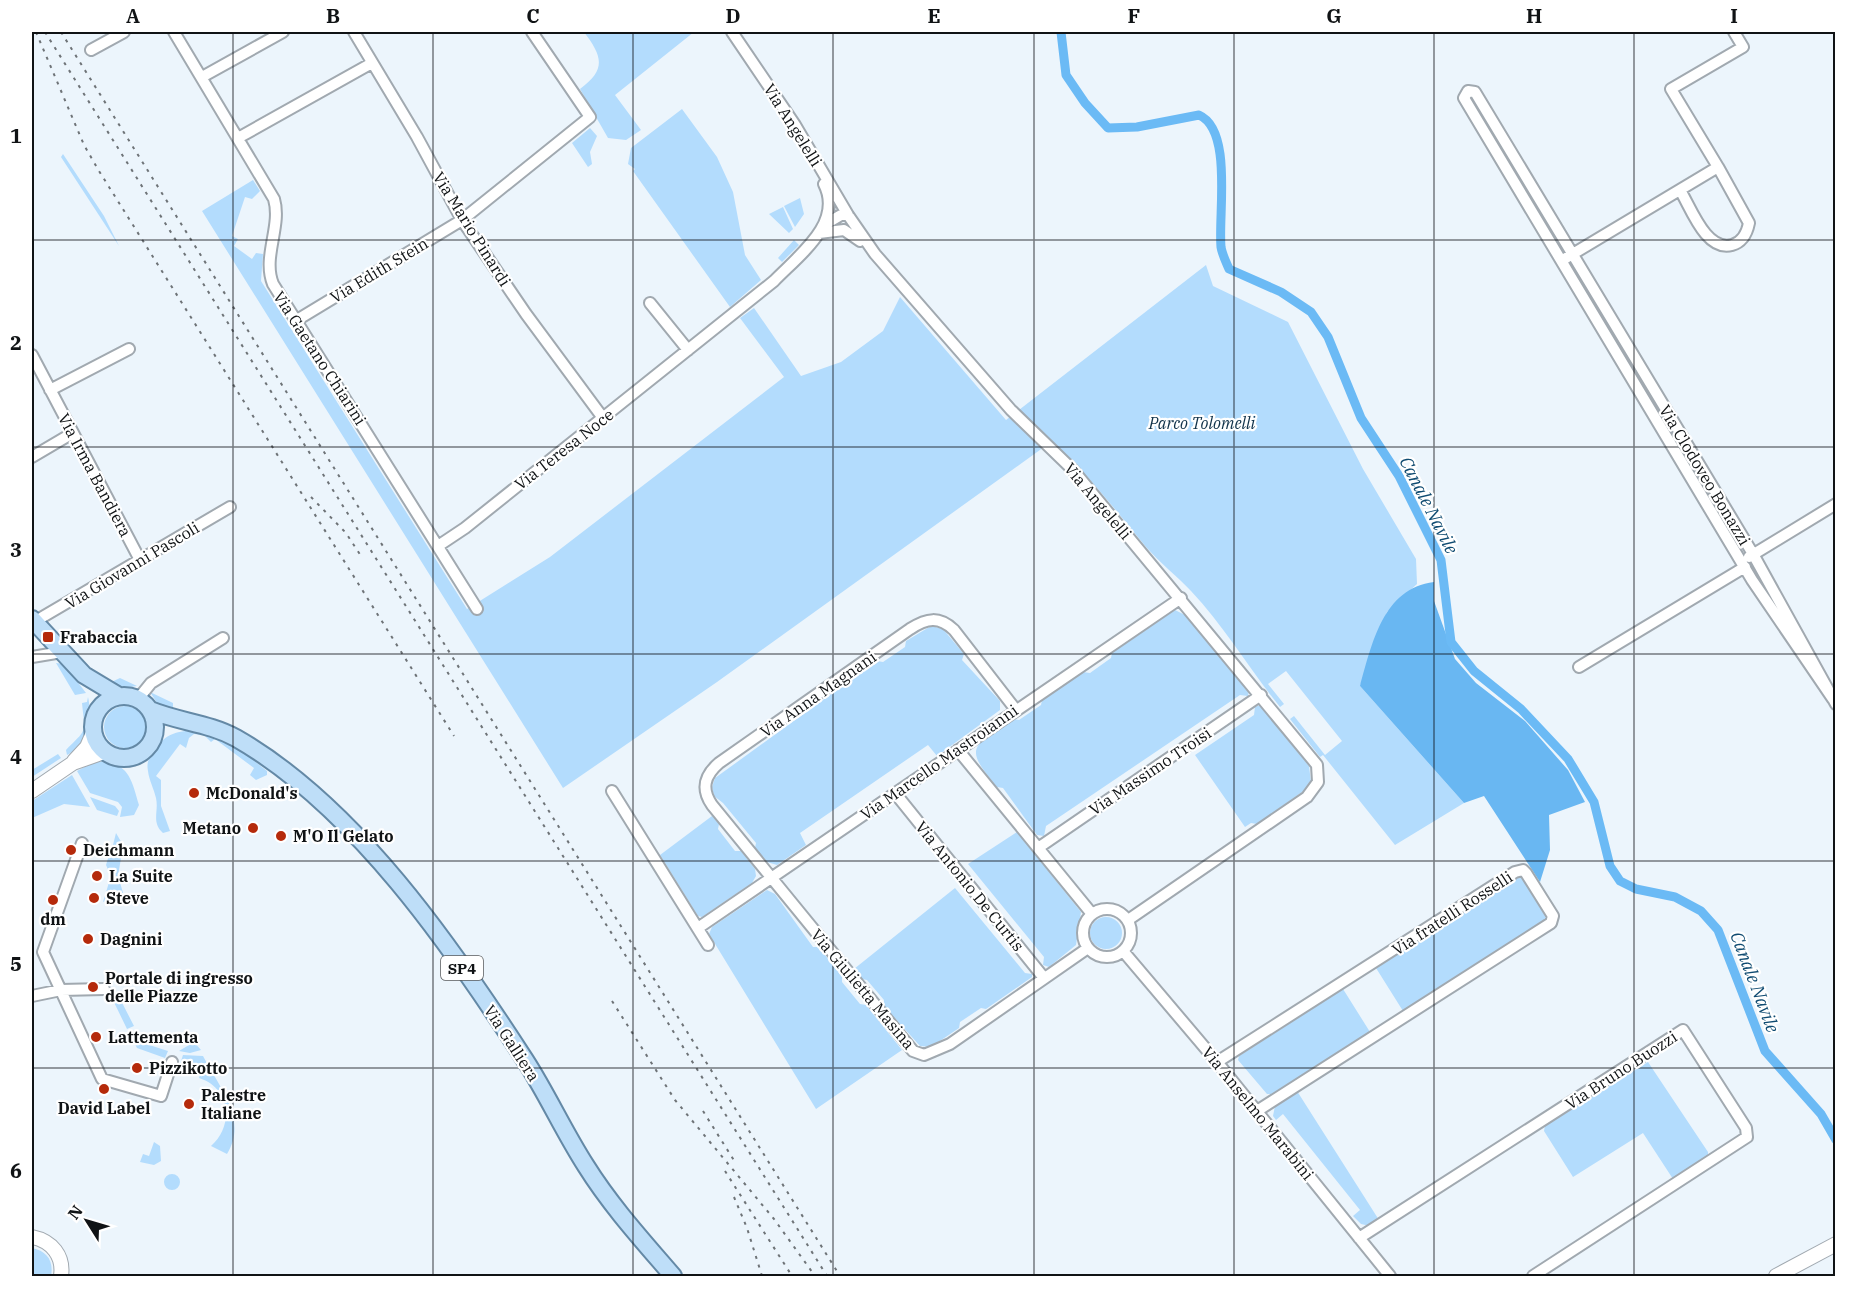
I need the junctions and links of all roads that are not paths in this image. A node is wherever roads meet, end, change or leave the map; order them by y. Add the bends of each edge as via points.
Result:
1 (124, 32) edge
2 (174, 32) edge
3 (283, 32) edge
4 (354, 32) edge
5 (532, 32) edge
6 (732, 32) edge
7 (1734, 32) edge
8 (91, 50) dead end
9 (372, 63) junction
10 (202, 78) junction
11 (800, 132) junction
12 (238, 138) junction
13 (1718, 167) junction
14 (1680, 190) junction
15 (848, 215) junction
16 (462, 220) junction
17 (823, 230) junction
18 (1572, 255) junction
19 (1561, 262) junction
20 (888, 268) junction
21 (650, 303) dead end
22 (297, 321) junction
23 (129, 349) dead end
24 (688, 350) junction
25 (32, 355) edge
26 (50, 390) junction
27 (603, 418) junction
28 (71, 434) junction
29 (32, 457) edge
30 (1836, 504) edge
31 (230, 507) dead end
32 (438, 546) junction
33 (1754, 554) junction
34 (140, 560) junction
35 (1743, 564) junction
36 (1181, 598) junction
37 (477, 609) dead end
38 (33, 621) edge
39 (223, 638) dead end
40 (62, 652) junction
41 (32, 657) edge
42 (1579, 667) dead end
43 (84, 675) junction
44 (1261, 695) junction
45 (120, 696) junction
46 (138, 699) junction
47 (1834, 702) edge
48 (150, 710) junction
49 (1016, 710) junction
50 (97, 712) junction
51 (190, 721) junction
52 (93, 733) junction
53 (152, 741) junction
54 (958, 750) junction
55 (105, 752) junction
56 (73, 763) junction
57 (32, 791) edge
58 (612, 791) dead end
59 (895, 793) junction
60 (82, 843) dead end
61 (1038, 848) junction
62 (771, 878) junction
63 (1092, 914) junction
64 (1128, 920) junction
65 (698, 928) junction
66 (708, 945) dead end
67 (1088, 948) junction
68 (1123, 951) junction
69 (1044, 978) junction
70 (104, 989) dead end
71 (60, 990) junction
72 (32, 996) edge
73 (172, 1062) dead end
74 (1217, 1062) junction
75 (1257, 1111) junction
76 (32, 1237) edge
77 (1359, 1238) junction
78 (1831, 1246) edge
79 (61, 1276) edge
80 (673, 1276) edge
81 (1390, 1276) edge
82 (1533, 1276) edge
83 (1776, 1276) edge

1 - 8 street
2 - 10 street, Via Gaetano Chiarini
3 - 10 street
4 - 9 street, Via Mario Pinardi
5 - 16 street via 590,117
6 - 11 street, Via Angelelli
7 - 13 street via 1743,47 1671,89
9 - 12 street
9 - 16 street, Via Mario Pinardi
10 - 12 street, Via Gaetano Chiarini
11 - 15 street, Via Angelelli
11 - 17 street via 812,165 828,192 830,205
12 - 22 street, Via Gaetano Chiarini via 274,200 270,277
13 - 14 street
13 - 14 street via 1749,224 1746,235 1735,244 1723,246 1712,242
14 - 18 street
15 - 17 street, Via Teresa Noce
15 - 20 street, Via Angelelli
16 - 22 street, Via Edith Stein
16 - 27 street, Via Mario Pinardi
17 - 20 street via 844,230 856,236
17 - 24 street, Via Teresa Noce via 774,281
18 - 19 street
18 - 19 street, Via Clodoveo Bonazzi via 1474,92 1468,91 1464,98
18 - 33 street, Via Clodoveo Bonazzi
19 - 35 street, Via Clodoveo Bonazzi
20 - 36 street, Via Angelelli via 1011,410 1073,470
21 - 24 street
22 - 32 street, Via Gaetano Chiarini
23 - 26 street
24 - 27 street, Via Teresa Noce
25 - 26 street, Via Irma Bandiera
26 - 28 street, Via Irma Bandiera
27 - 32 street, Via Teresa Noce
28 - 29 street
28 - 34 street, Via Irma Bandiera
30 - 33 street
31 - 34 street, Via Giovanni Pascoli
32 - 37 street, Via Gaetano Chiarini
33 - 35 street
33 - 47 street, Via Clodoveo Bonazzi
34 - 38 street, Via Giovanni Pascoli
35 - 42 street, Via Clodoveo Bonazzi
35 - 47 street, Via Clodoveo Bonazzi
36 - 44 street, Via Angelelli
36 - 49 street, Via Marcello Mastroianni
38 - 40 main road
39 - 46 street via 151,683
40 - 41 street
40 - 43 main road
43 - 45 main road
43 - 50 main road via 97,702
44 - 61 street, Via Massimo Troisi
44 - 64 street, Via Angelelli via 1317,765 1315,789
45 - 46 main road
45 - 50 main road
46 - 48 main road
48 - 51 main road, Via Galliera
48 - 53 main road via 155,730
49 - 54 street, Via Marcello Mastroianni
49 - 62 street, Via Anna Magnani via 945,623 929,620 910,629 719,763 708,776 707,798
50 - 52 main road
51 - 53 main road via 166,730
51 - 80 main road, Via Galliera / SP4 via 207,724 238,739 280,769 353,832 384,867 426,918 526,1061 585,1166
52 - 55 main road
52 - 56 street
53 - 55 main road via 144,751 130,758 116,758
54 - 59 street, Via Marcello Mastroianni
54 - 61 street
55 - 56 street
56 - 57 street
58 - 65 street
59 - 62 street, Via Marcello Mastroianni
59 - 69 street, Via Antonio De Curtis
60 - 71 street via 43,952
61 - 63 street
62 - 65 street, Via Marcello Mastroianni
62 - 69 street, Via Giulietta Masina via 913,1051 924,1054 950,1044
63 - 64 street via 1108,909
63 - 67 street via 1083,932
64 - 68 street via 1131,934
65 - 66 street
67 - 68 street via 1101,957
67 - 69 street, Via Giulietta Masina
68 - 74 street, Via Anselmo Marabini
70 - 71 street
71 - 72 street
71 - 73 street via 102,1078 162,1096
74 - 75 street, Via Anselmo Marabini
74 - 75 street, Via fratelli Rosselli via 1515,872 1526,873 1551,912 1551,923
75 - 77 street, Via Anselmo Marabini
76 - 79 street via 56,1251
77 - 81 street, Via Anselmo Marabini
77 - 82 street, Via Bruno Buozzi via 1683,1030 1746,1128 1747,1137
78 - 83 street

